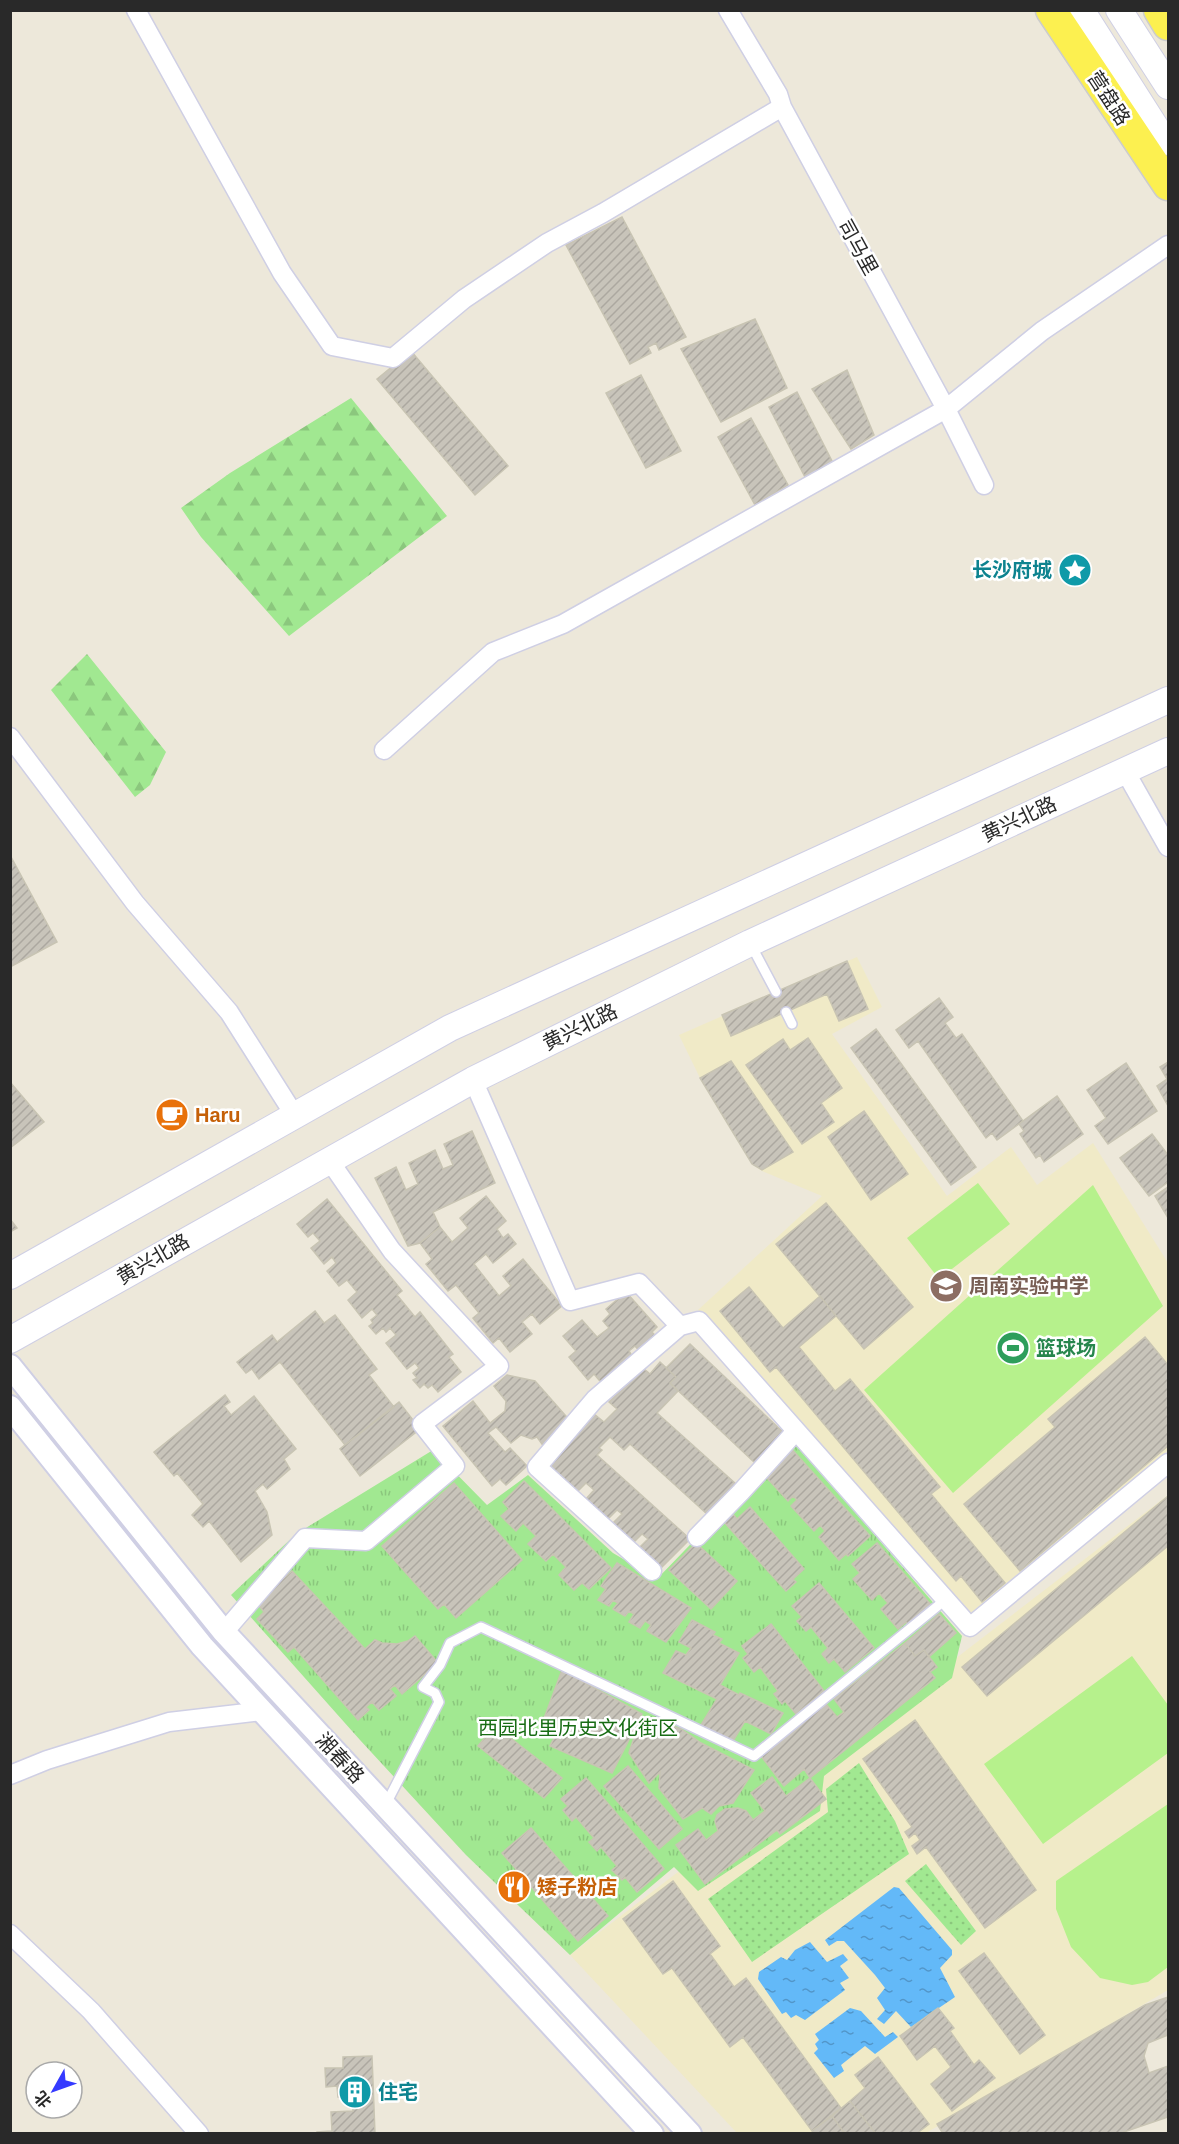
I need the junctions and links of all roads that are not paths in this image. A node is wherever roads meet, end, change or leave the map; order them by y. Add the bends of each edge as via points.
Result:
1 (136, 10) edge
2 (728, 10) edge
3 (1051, 10) edge
4 (1081, 10) edge
5 (1119, 10) edge
6 (1159, 10) edge
7 (1168, 25) edge
8 (1168, 86) edge
9 (782, 107) junction
10 (1165, 142) dead end
11 (1168, 185) edge
12 (1168, 245) edge
13 (946, 409) junction
14 (984, 485) dead end
15 (1168, 700) edge
16 (10, 736) edge
17 (384, 750) dead end
18 (1168, 751) edge
19 (17, 759) edge
20 (1125, 771) junction
21 (1168, 847) edge
22 (750, 942) junction
23 (776, 992) dead end
24 (786, 1012) dead end
25 (792, 1024) dead end
26 (473, 1080) junction
27 (295, 1116) junction
28 (329, 1160) junction
29 (10, 1276) edge
30 (680, 1326) junction
31 (10, 1340) edge
32 (10, 1366) edge
33 (10, 1407) edge
34 (796, 1431) junction
35 (1168, 1463) edge
36 (697, 1537) dead end
37 (652, 1571) dead end
38 (945, 1600) junction
39 (224, 1632) junction
40 (262, 1711) junction
41 (10, 1775) edge
42 (385, 1806) junction
43 (10, 1934) edge
44 (199, 2133) edge
45 (652, 2133) edge
46 (690, 2133) edge

1 - 9 street via 282,273 332,346 393,358 464,299 547,243
2 - 9 street, 司马里
3 - 11 main road, 营盘路
4 - 10 main road, 营盘路
5 - 8 main road
6 - 7 main road
9 - 13 street, 司马里
12 - 13 street via 1042,331
13 - 14 street, 司马里
13 - 17 street via 563,624 493,652
15 - 27 main road via 450,1028
16 - 19 street
18 - 20 main road, 黄兴北路
19 - 27 street via 229,1012
20 - 21 street
20 - 22 main road, 黄兴北路
22 - 23 lane
22 - 26 main road, 黄兴北路
24 - 25 lane
26 - 28 main road, 黄兴北路
26 - 30 street via 570,1301 639,1283
27 - 29 main road
28 - 31 main road, 黄兴北路
28 - 39 street via 392,1251 499,1366 422,1424 455,1466 366,1541 305,1538
30 - 34 street via 699,1321
30 - 37 street via 595,1399 537,1467
32 - 39 street, 湘春路
33 - 40 street, 湘春路 via 202,1646
34 - 36 street
34 - 38 street
35 - 38 street via 970,1627
38 - 42 lane via 754,1756 481,1628 450,1643 423,1687 435,1693 439,1702
39 - 42 street, 湘春路
40 - 41 street via 169,1722
40 - 45 street, 湘春路
42 - 46 street, 湘春路
43 - 44 street via 91,2011

